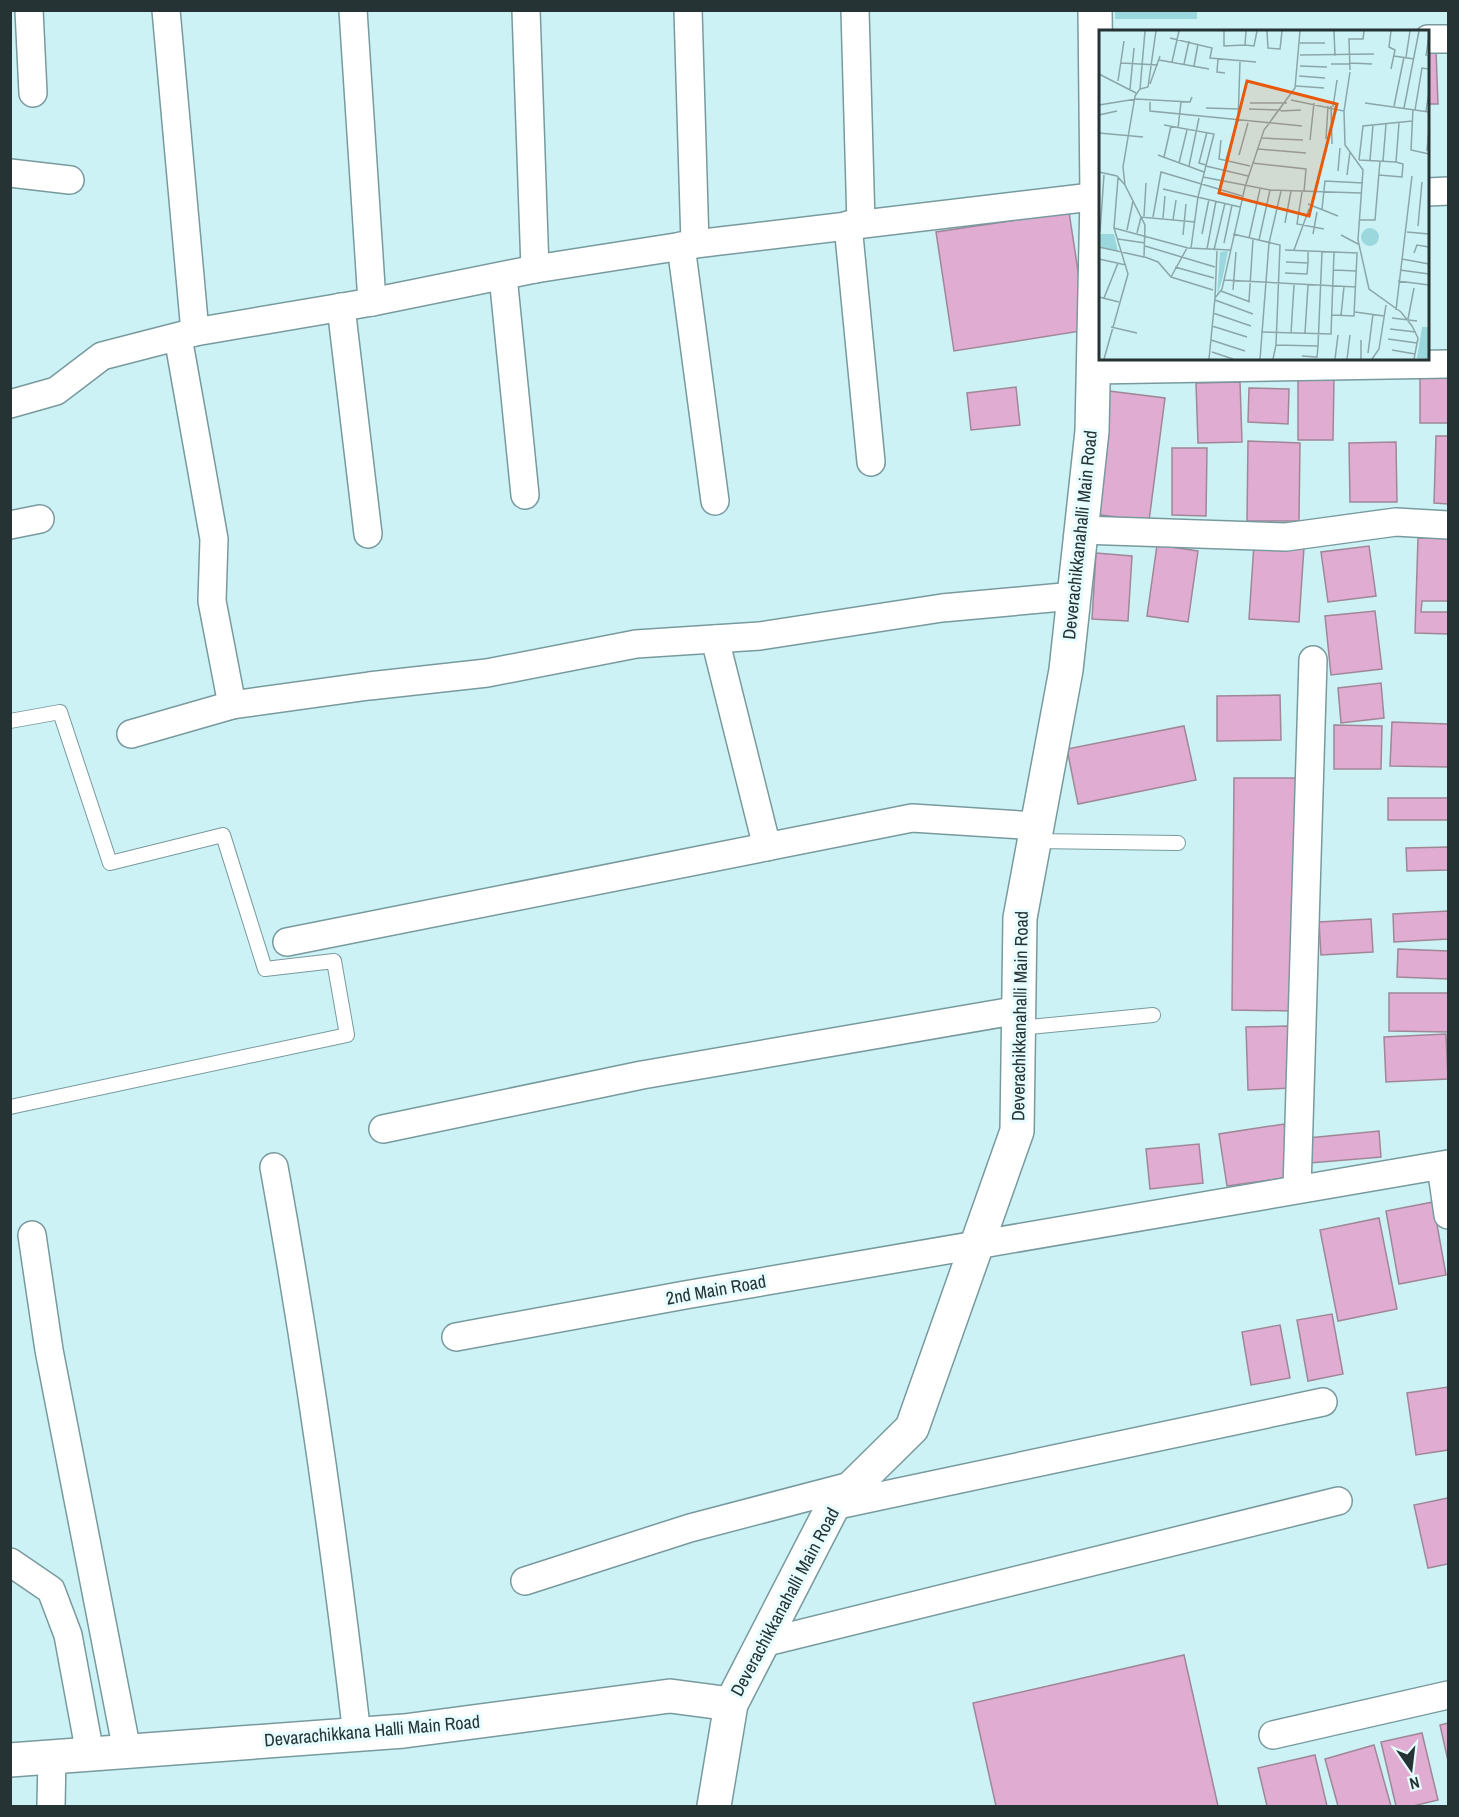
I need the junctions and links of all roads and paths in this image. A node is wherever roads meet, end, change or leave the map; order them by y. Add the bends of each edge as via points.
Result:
1 (29, 10) edge
2 (166, 10) edge
3 (353, 10) edge
4 (526, 10) edge
5 (688, 10) edge
6 (855, 10) edge
7 (1097, 31) edge
8 (1429, 39) edge
9 (1449, 39) edge
10 (33, 93) dead end
11 (10, 173) edge
12 (70, 180) dead end
13 (1449, 191) edge
14 (1429, 192) edge
15 (1099, 196) edge
16 (855, 224) junction
17 (688, 245) junction
18 (535, 269) junction
19 (503, 276) junction
20 (372, 302) junction
21 (341, 307) junction
22 (186, 334) junction
23 (1449, 364) edge
24 (1093, 370) junction
25 (10, 404) edge
26 (871, 462) dead end
27 (525, 495) dead end
28 (715, 501) dead end
29 (40, 519) dead end
30 (10, 525) edge
31 (1449, 525) edge
32 (1081, 530) junction
33 (368, 534) dead end
34 (1074, 596) junction
35 (715, 639) junction
36 (1313, 660) dead end
37 (232, 705) junction
38 (10, 721) edge
39 (131, 734) dead end
40 (1036, 834) junction
41 (1178, 843) dead end
42 (767, 847) junction
43 (287, 942) dead end
44 (1153, 1015) dead end
45 (1019, 1019) junction
46 (10, 1107) edge
47 (383, 1129) dead end
48 (1445, 1165) edge
49 (274, 1167) dead end
50 (1297, 1189) junction
51 (1449, 1215) edge
52 (32, 1235) dead end
53 (977, 1244) junction
54 (456, 1337) dead end
55 (1323, 1402) dead end
56 (844, 1495) junction
57 (1338, 1501) dead end
58 (10, 1562) edge
59 (525, 1581) dead end
60 (763, 1643) junction
61 (1449, 1695) edge
62 (731, 1704) junction
63 (357, 1735) junction
64 (1273, 1735) dead end
65 (127, 1751) junction
66 (90, 1754) junction
67 (52, 1757) junction
68 (10, 1760) edge
69 (51, 1806) edge
70 (714, 1806) edge

1 - 10 street
2 - 22 street
3 - 20 street
4 - 18 street
5 - 17 street
6 - 16 street
7 - 15 street, Deverachikkanahalli Main Road
8 - 9 street
11 - 12 street
13 - 14 street
15 - 16 street
15 - 24 street, Deverachikkanahalli Main Road
16 - 17 street
16 - 26 street
17 - 18 street
17 - 28 street
18 - 19 street
19 - 20 street
19 - 27 street
20 - 21 street
21 - 22 street
21 - 33 street
22 - 25 street via 102,356 56,391
22 - 37 street via 214,539 212,601
23 - 24 street
24 - 32 street, Deverachikkanahalli Main Road via 1092,430
29 - 30 street
31 - 32 street via 1396,522 1286,537
32 - 34 street, Deverachikkanahalli Main Road
34 - 35 street via 942,608 760,636
34 - 40 street, Deverachikkanahalli Main Road via 1066,670
35 - 37 street via 636,644 487,673
35 - 42 street
36 - 50 street
37 - 39 street
38 - 46 lane via 60,712 110,863 223,835 265,969 334,961 347,1035
40 - 41 lane
40 - 42 street via 912,818
40 - 45 street, Deverachikkanahalli Main Road via 1020,918
42 - 43 street
44 - 45 lane
45 - 47 street via 642,1075
45 - 53 street, Deverachikkanahalli Main Road via 1017,1131
48 - 50 street, 2nd Main Road
48 - 51 street
49 - 63 street via 336,1556
50 - 53 street, 2nd Main Road
52 - 65 street via 49,1350
53 - 54 street, 2nd Main Road
53 - 56 street, Deverachikkanahalli Main Road via 912,1428
55 - 56 street
56 - 59 street via 690,1528
56 - 60 street, Deverachikkanahalli Main Road
57 - 60 street
58 - 66 street via 51,1590 68,1635
60 - 62 street, Deverachikkanahalli Main Road
61 - 64 street
62 - 63 street, Devarachikkana Halli Main Road via 670,1696
62 - 70 street, Deverachikkanahalli Main Road
63 - 65 street, Devarachikkana Halli Main Road
65 - 66 street, Devarachikkana Halli Main Road
66 - 67 street, Devarachikkana Halli Main Road
67 - 68 street, Devarachikkana Halli Main Road
67 - 69 street

